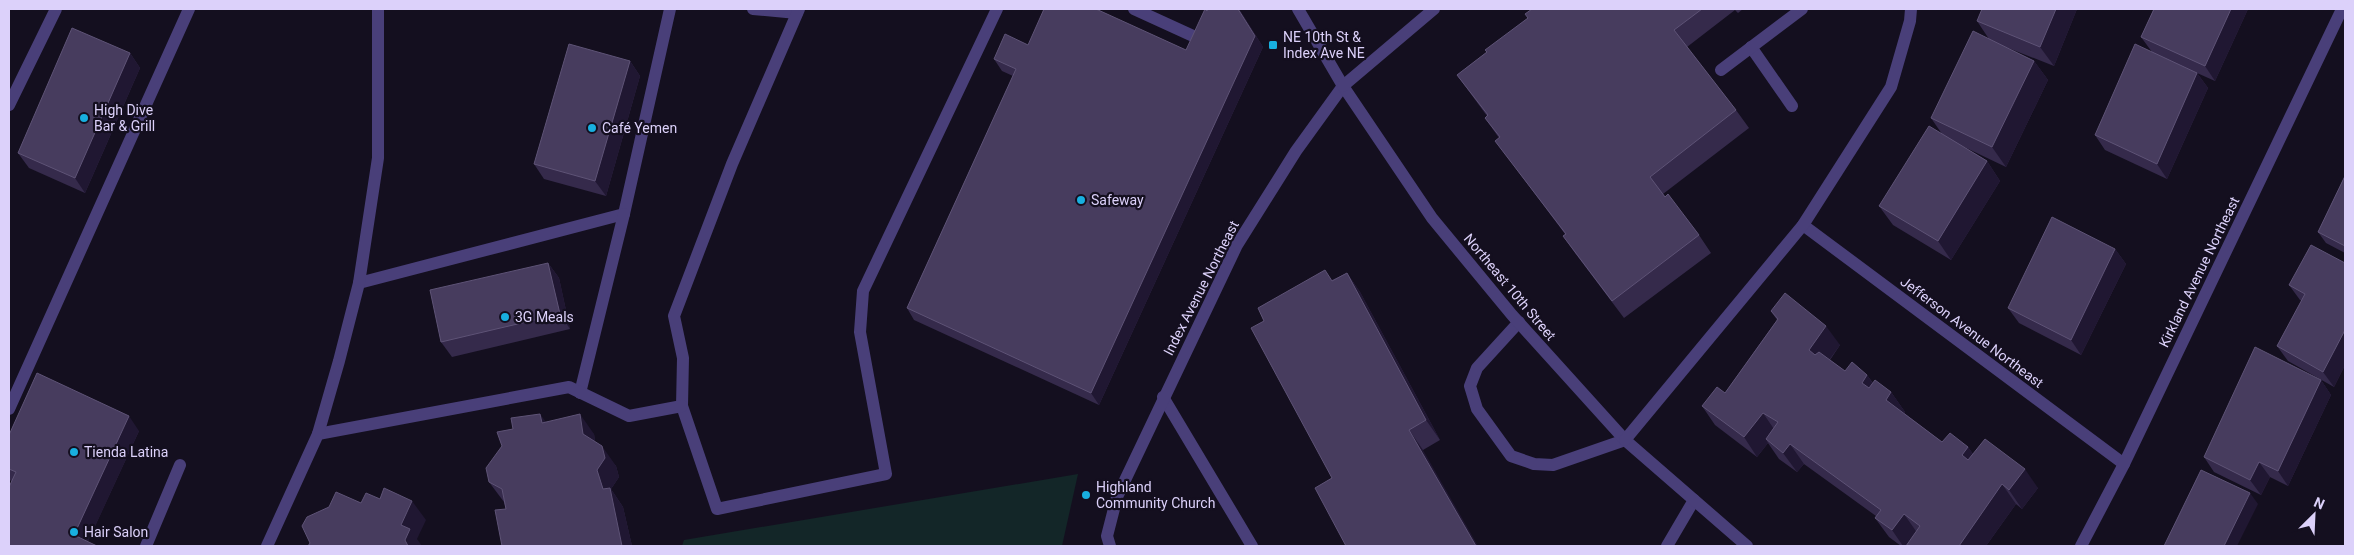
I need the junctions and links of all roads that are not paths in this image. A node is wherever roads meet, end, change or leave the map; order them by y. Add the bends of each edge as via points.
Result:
1 (56, 9) edge
2 (189, 9) edge
3 (378, 9) edge
4 (670, 9) edge
5 (753, 9) edge
6 (997, 9) edge
7 (1134, 9) edge
8 (1298, 9) edge
9 (1434, 9) edge
10 (1802, 9) edge
11 (1911, 9) edge
12 (2342, 9) edge
13 (798, 11) edge
14 (1204, 41) edge
15 (1751, 48) junction
16 (1721, 70) dead end
17 (1343, 86) junction
18 (9, 105) edge
19 (1792, 106) dead end
20 (624, 214) junction
21 (1803, 225) junction
22 (359, 283) junction
23 (1519, 322) junction
24 (580, 393) junction
25 (1163, 397) junction
26 (682, 406) junction
27 (9, 409) edge
28 (318, 434) junction
29 (1625, 440) junction
30 (2124, 464) junction
31 (180, 465) dead end
32 (1694, 500) junction
33 (146, 546) edge
34 (267, 546) edge
35 (1110, 546) edge
36 (1252, 546) edge
37 (1667, 546) edge
38 (1747, 546) edge
39 (2081, 546) edge

1 - 18 street
2 - 27 street
3 - 22 street via 378,158
4 - 20 street
5 - 13 street
6 - 26 street via 863,291 860,332 886,474 717,509
7 - 14 street
8 - 17 street, Northeast 10th Street
9 - 17 street, Index Avenue Northeast
10 - 15 street
11 - 21 street via 1890,87
12 - 30 street, Kirkland Avenue Northeast
13 - 26 street via 732,164 674,316 683,358
15 - 16 street
15 - 19 street
17 - 23 street, Northeast 10th Street via 1432,218
17 - 25 street, Index Avenue Northeast via 1296,151 1237,246
20 - 22 street
20 - 24 street
21 - 29 street
21 - 30 street, Jefferson Avenue Northeast
22 - 28 street
23 - 29 street, Northeast 10th Street
23 - 29 street via 1477,368 1470,386 1477,409 1511,456 1534,464 1554,465
24 - 26 street via 630,416
24 - 28 street via 568,387
25 - 35 street, Index Avenue Northeast via 1117,497 1107,536
25 - 36 street
28 - 34 street
29 - 32 street, Northeast 10th Street
30 - 39 street, Kirkland Avenue Northeast
31 - 33 street
32 - 37 street
32 - 38 street, Northeast 10th Street

